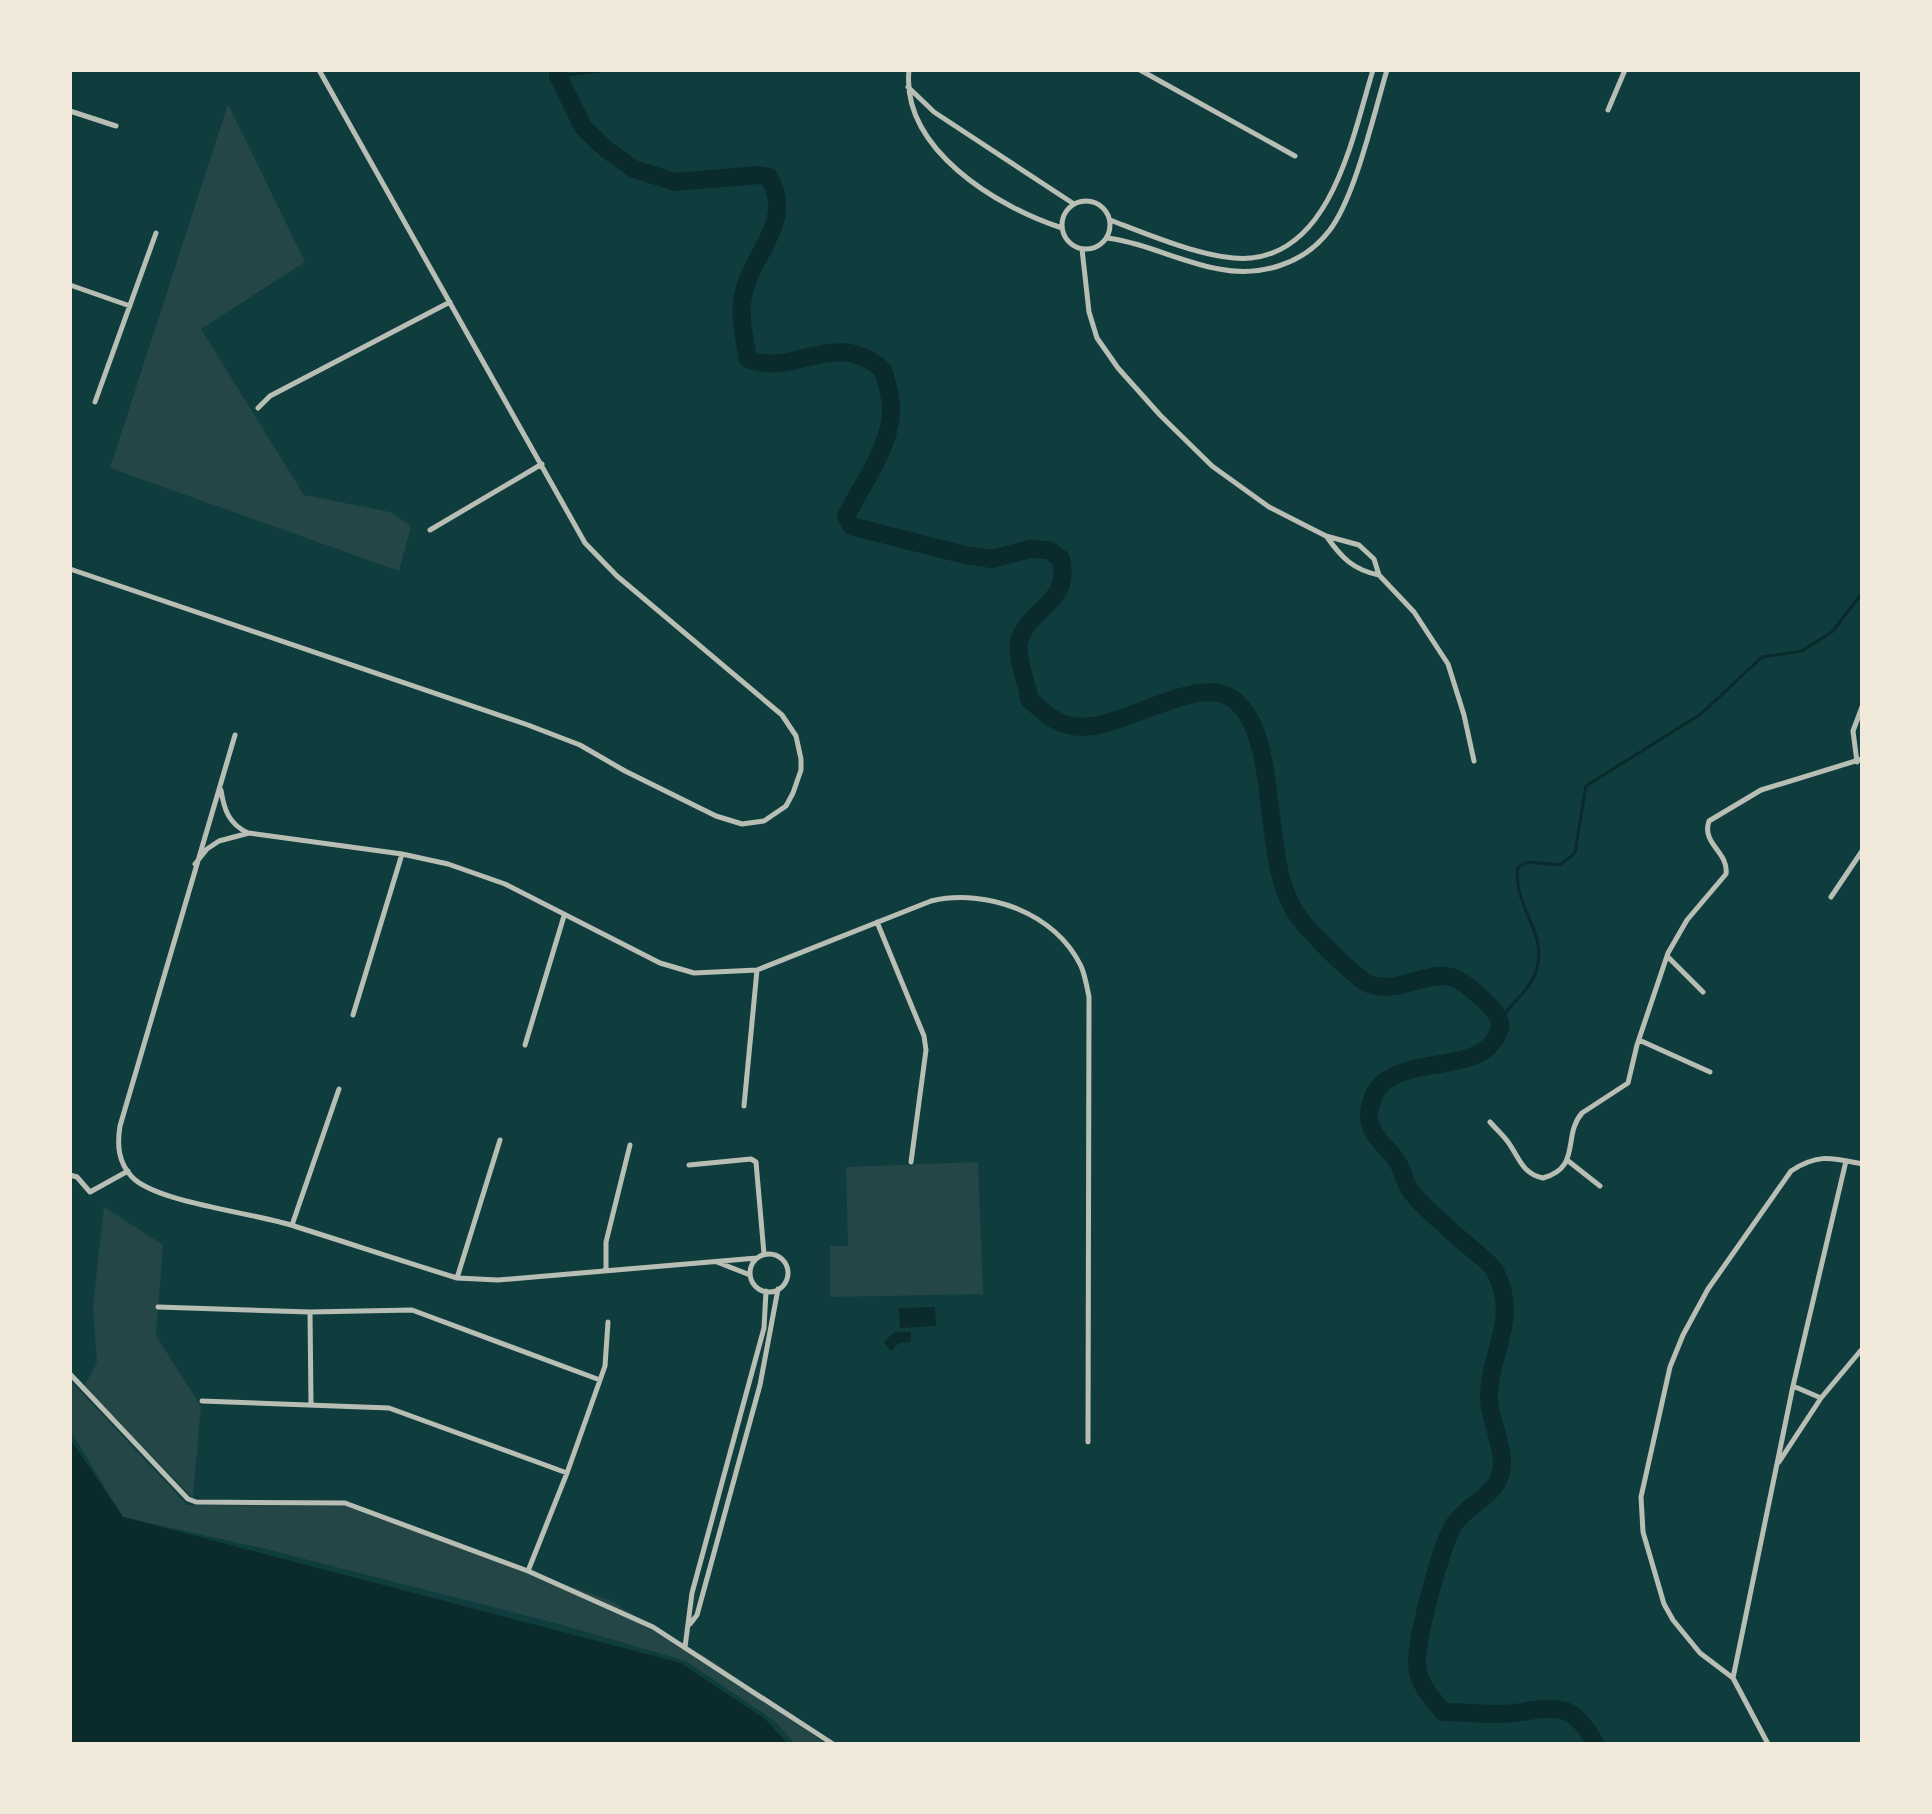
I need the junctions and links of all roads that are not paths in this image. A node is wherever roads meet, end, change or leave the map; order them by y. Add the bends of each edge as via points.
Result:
1 (319, 70) edge
2 (909, 70) edge
3 (1140, 70) edge
4 (1373, 70) edge
5 (1387, 70) edge
6 (1625, 70) edge
7 (907, 87) junction
8 (1608, 110) dead end
9 (70, 111) edge
10 (116, 126) dead end
11 (1295, 156) dead end
12 (1074, 204) junction
13 (1110, 220) junction
14 (1062, 228) junction
15 (156, 233) dead end
16 (1107, 238) junction
17 (1082, 249) junction
18 (70, 285) edge
19 (450, 302) junction
20 (130, 306) junction
21 (95, 402) dead end
22 (258, 408) dead end
23 (542, 464) junction
24 (430, 530) dead end
25 (1326, 536) junction
26 (70, 569) edge
27 (1379, 575) junction
28 (1862, 707) edge
29 (235, 735) dead end
30 (1859, 760) edge
31 (1474, 761) dead end
32 (220, 787) junction
33 (249, 833) junction
34 (1862, 851) edge
35 (402, 854) junction
36 (195, 864) junction
37 (1831, 897) dead end
38 (564, 916) junction
39 (877, 922) junction
40 (1667, 956) junction
41 (757, 970) junction
42 (1703, 992) dead end
43 (353, 1015) dead end
44 (1639, 1040) junction
45 (525, 1045) dead end
46 (1710, 1072) dead end
47 (339, 1089) dead end
48 (744, 1106) dead end
49 (1490, 1122) dead end
50 (500, 1140) dead end
51 (630, 1145) dead end
52 (1567, 1160) junction
53 (1846, 1161) junction
54 (911, 1162) dead end
55 (1862, 1164) edge
56 (689, 1165) dead end
57 (128, 1171) junction
58 (70, 1175) edge
59 (1600, 1186) dead end
60 (292, 1225) junction
61 (764, 1254) junction
62 (757, 1258) junction
63 (712, 1260) junction
64 (606, 1270) junction
65 (750, 1275) junction
66 (457, 1278) junction
67 (778, 1289) junction
68 (766, 1291) junction
69 (158, 1307) dead end
70 (310, 1312) junction
71 (608, 1322) dead end
72 (1862, 1349) edge
73 (70, 1374) edge
74 (600, 1380) junction
75 (1793, 1386) junction
76 (1821, 1398) junction
77 (202, 1401) dead end
78 (311, 1404) junction
79 (1088, 1442) dead end
80 (1776, 1466) junction
81 (567, 1473) junction
82 (720, 1492) junction
83 (730, 1495) junction
84 (528, 1571) junction
85 (690, 1625) junction
86 (685, 1647) junction
87 (1733, 1678) junction
88 (833, 1744) edge
89 (1768, 1744) edge

1 - 19 street
2 - 7 street
3 - 11 street
4 - 13 street via 1337,182 1313,225 1290,245 1249,259 1219,256
5 - 16 street via 1346,201 1329,231 1284,265 1263,271 1215,269
6 - 8 street
7 - 12 street via 934,112
7 - 14 street via 914,117 956,170 1022,213
9 - 10 street
12 - 13 street via 1100,205
12 - 14 street
13 - 16 street
14 - 17 street via 1069,242
15 - 20 street
16 - 17 street
17 - 25 street via 1089,312 1097,338 1118,368 1212,466 1269,507
18 - 20 street
19 - 22 street via 270,396
19 - 23 street
20 - 21 street
23 - 24 street
23 - 26 street via 595,556 782,715 796,736 801,770 793,793 786,806 764,821 742,824 716,816 580,745 528,725
25 - 27 street via 1341,557
25 - 27 street via 1359,545 1374,559
27 - 31 street via 1414,612 1448,664
28 - 30 street via 1853,731
29 - 32 street
30 - 40 street via 1761,790 1709,821 1708,840 1725,861 1726,874 1687,920
32 - 33 street via 227,815
32 - 36 street
33 - 35 street
33 - 36 street via 219,841
34 - 37 street
35 - 38 street via 505,884
35 - 43 street
36 - 57 street via 120,1126 116,1146
38 - 41 street via 677,970
38 - 45 street
39 - 41 street
39 - 54 street via 926,1050
39 - 79 street via 949,897 995,901 1038,917 1062,938 1082,967 1089,997
40 - 42 street
40 - 44 street
41 - 48 street
44 - 46 street
44 - 52 street via 1628,1083 1576,1119
47 - 60 street
49 - 52 street via 1532,1175 1548,1177
50 - 66 street
51 - 64 street via 606,1242
52 - 59 street
53 - 55 street
53 - 75 street
53 - 87 street via 1807,1160 1791,1171 1708,1289 1670,1367 1641,1497 1643,1532 1664,1604 1700,1653
56 - 61 street via 756,1162
57 - 58 street via 90,1192
57 - 60 street via 149,1189
60 - 66 street
61 - 62 street
61 - 67 street via 778,1256 787,1269
62 - 63 street
62 - 65 street
63 - 64 street
63 - 65 street
64 - 66 street via 498,1280
65 - 68 street
67 - 68 street
67 - 83 street via 760,1385
68 - 82 street via 764,1328
69 - 70 street
70 - 74 street via 422,1312
70 - 78 street
71 - 74 street
72 - 76 street
73 - 84 street via 188,1499 345,1503
74 - 81 street
75 - 76 street
75 - 80 street
76 - 80 street
77 - 78 street
78 - 81 street via 389,1408
80 - 87 street
81 - 84 street
82 - 83 street
82 - 85 street via 692,1593
83 - 85 street
84 - 86 street via 653,1627
85 - 86 street
86 - 88 street
87 - 89 street

